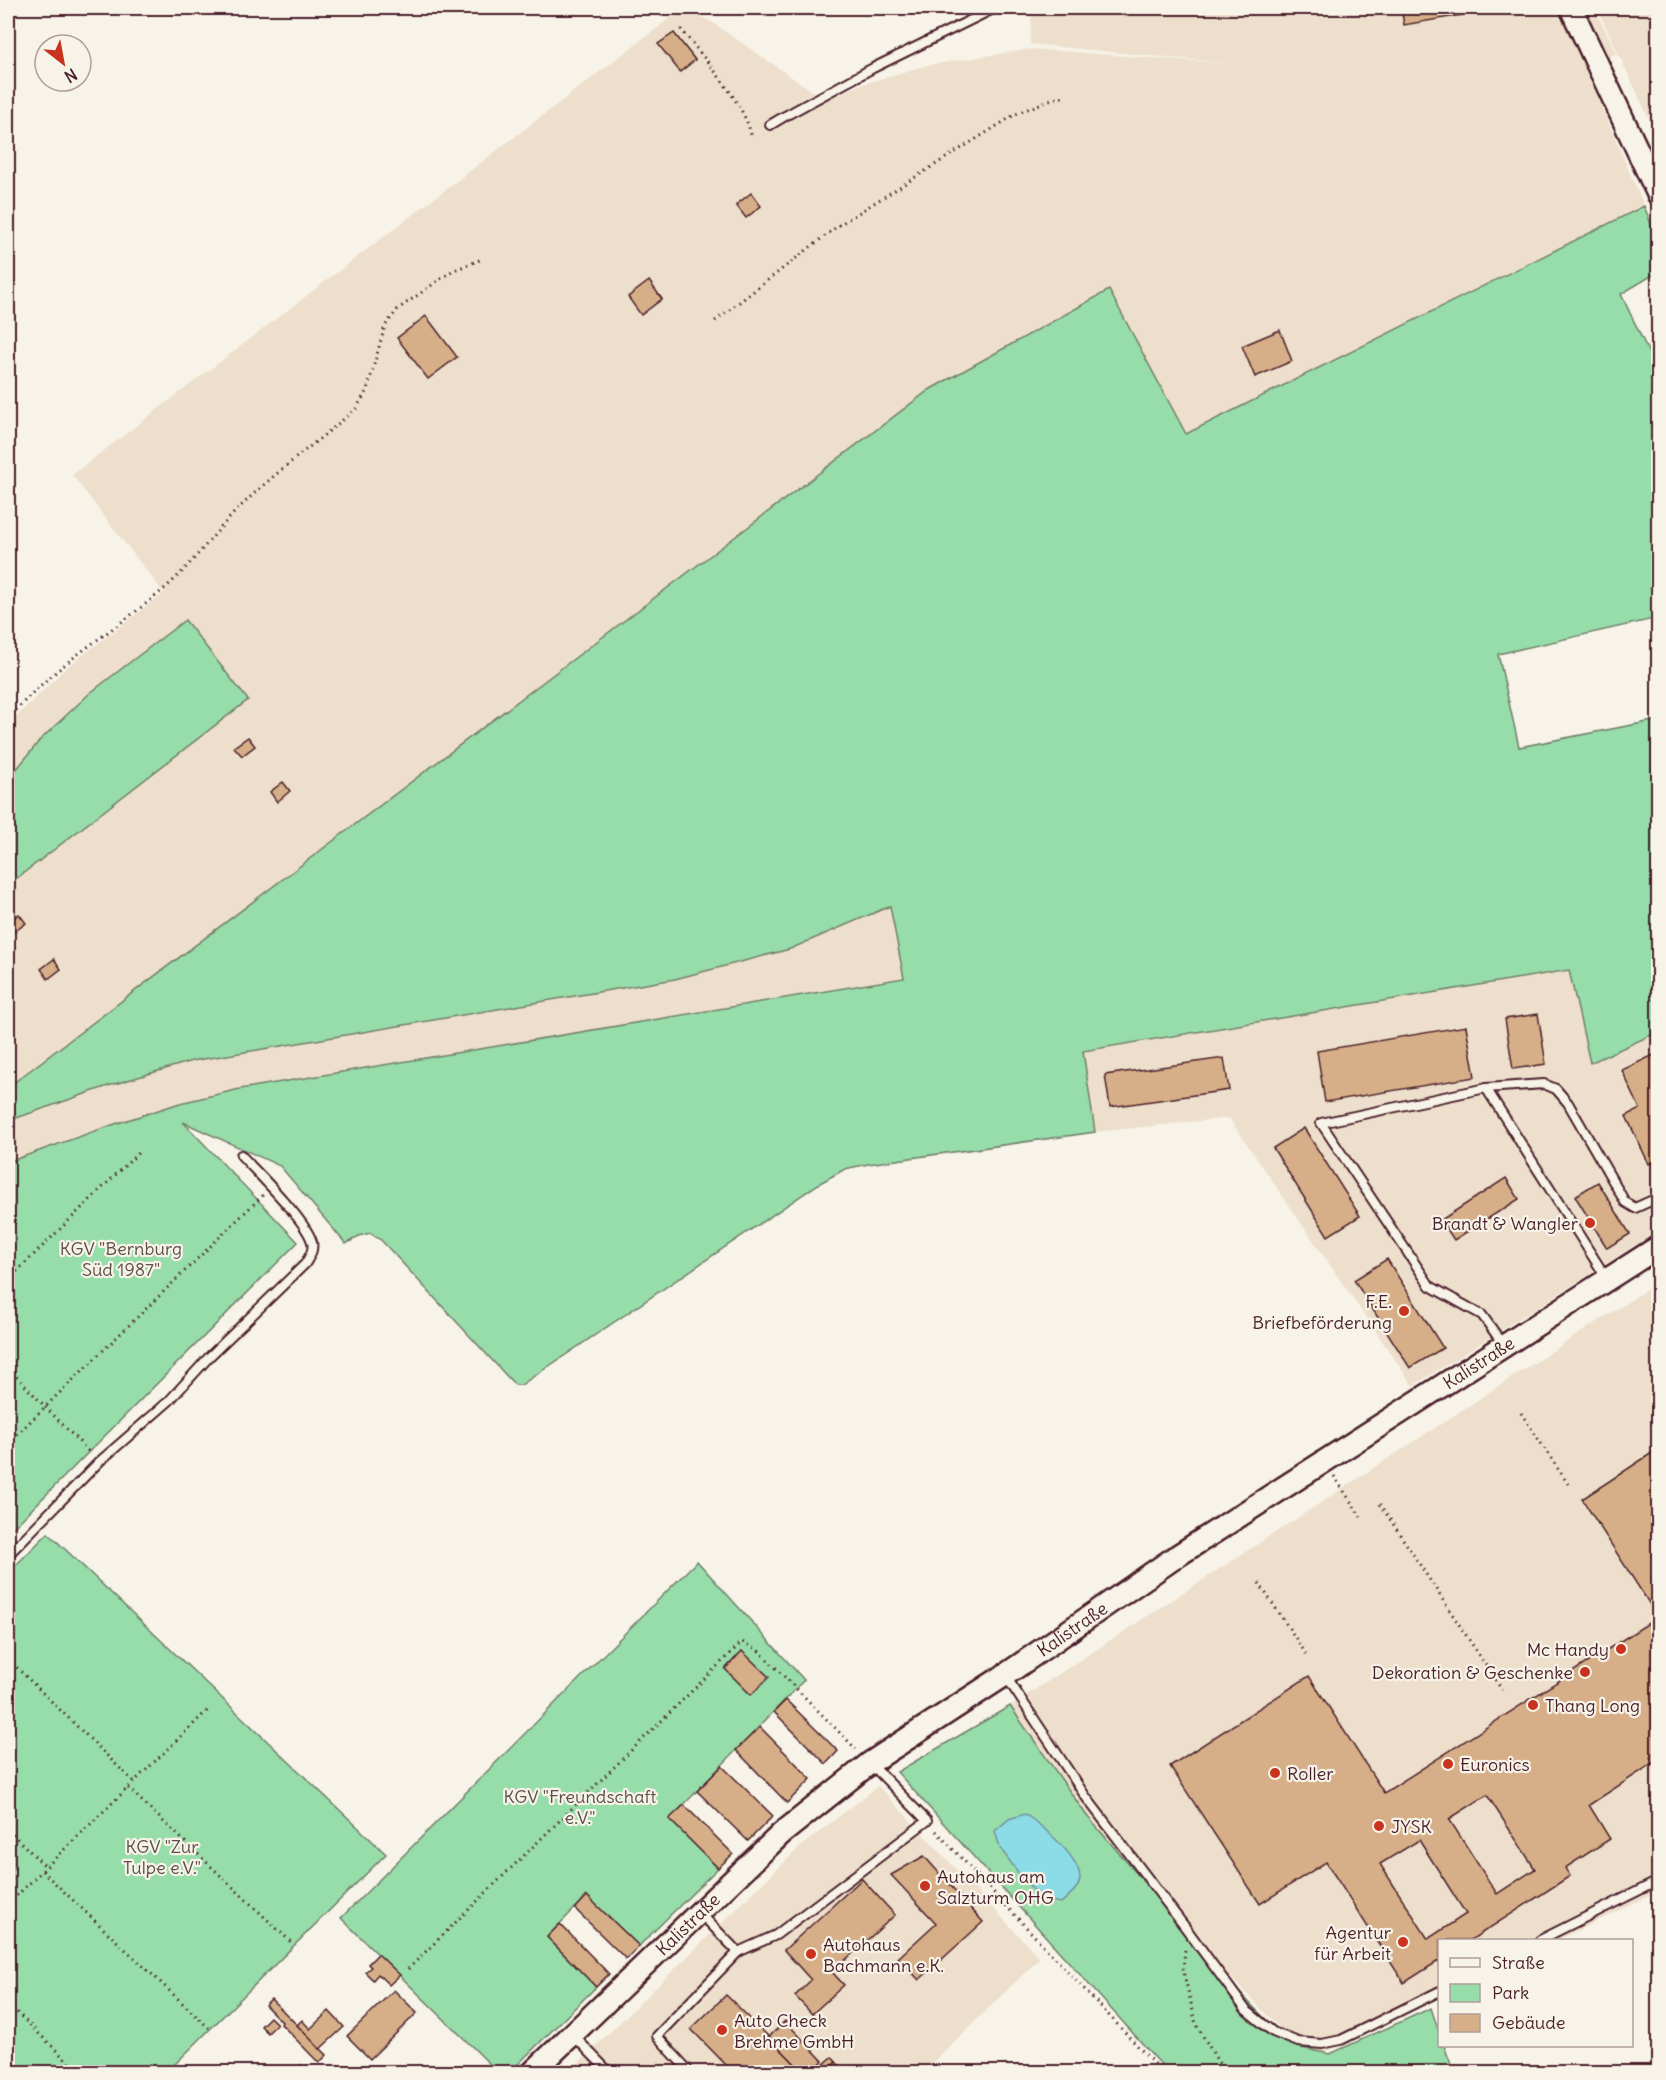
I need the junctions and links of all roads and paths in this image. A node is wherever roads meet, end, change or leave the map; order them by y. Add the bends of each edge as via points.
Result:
1 (995, 8) edge
2 (1571, 8) edge
3 (681, 29) dead end
4 (1067, 96) dead end
5 (770, 125) dead end
6 (752, 139) dead end
7 (1659, 194) edge
8 (482, 259) dead end
9 (715, 321) dead end
10 (8, 720) edge
11 (1486, 1088) junction
12 (140, 1151) dead end
13 (241, 1155) dead end
14 (270, 1188) junction
15 (1655, 1199) dead end
16 (1659, 1247) edge
17 (8, 1280) edge
18 (1608, 1280) junction
19 (1504, 1346) junction
20 (8, 1368) edge
21 (45, 1407) junction
22 (1521, 1413) dead end
23 (8, 1443) edge
24 (99, 1462) junction
25 (1324, 1462) junction
26 (1568, 1484) dead end
27 (1380, 1504) dead end
28 (1361, 1517) dead end
29 (8, 1555) edge
30 (1259, 1583) dead end
31 (1306, 1654) dead end
32 (8, 1659) edge
33 (1005, 1675) junction
34 (1502, 1690) dead end
35 (210, 1708) dead end
36 (870, 1763) junction
37 (134, 1782) junction
38 (128, 1788) junction
39 (927, 1821) junction
40 (8, 1830) edge
41 (44, 1869) junction
42 (1659, 1881) edge
43 (8, 1904) edge
44 (698, 1911) junction
45 (1188, 1931) junction
46 (1544, 1939) edge
47 (293, 1944) dead end
48 (738, 1952) junction
49 (408, 1969) dead end
50 (1438, 1992) edge
51 (8, 2004) edge
52 (209, 2028) dead end
53 (572, 2034) junction
54 (687, 2069) dead end
55 (606, 2072) edge
56 (79, 2073) edge
57 (533, 2073) edge
58 (1162, 2073) edge
59 (1224, 2073) edge

1 - 5 lane via 873,68
2 - 7 street
3 - 6 path via 731,95
4 - 9 path via 1016,114 839,225
8 - 10 path via 452,271 398,309 385,326 367,390 356,409 237,510 163,590 69,660 21,703
11 - 15 lane via 1544,1084 1556,1089 1625,1202 1635,1208
11 - 18 lane
11 - 19 lane via 1321,1123 1430,1286 1482,1315
12 - 17 path
13 - 14 lane
14 - 21 path
14 - 24 lane via 288,1206 312,1242 305,1264 169,1401
16 - 18 street, Kalistraße
18 - 19 street, Kalistraße
19 - 25 street, Kalistraße
20 - 21 path
21 - 23 path
21 - 24 path
22 - 26 path
24 - 29 lane
25 - 28 path
25 - 33 street, Kalistraße via 1177,1556
27 - 34 path
30 - 31 path
32 - 37 path
33 - 36 street, Kalistraße
33 - 45 lane via 1086,1797
35 - 37 path
36 - 39 lane
36 - 44 street, Kalistraße via 781,1834
36 - 49 path via 758,1650 742,1642
37 - 38 path
38 - 41 path
38 - 47 path
39 - 48 lane via 776,1935
39 - 58 path
40 - 41 path
41 - 43 path
41 - 52 path
42 - 46 lane
44 - 48 lane
44 - 53 street, Kalistraße
45 - 50 lane via 1246,2010 1273,2032 1298,2042 1322,2044 1341,2040
45 - 59 path via 1183,1970 1196,2024
48 - 54 lane via 657,2036
51 - 56 path
53 - 55 lane
53 - 57 street, Kalistraße

